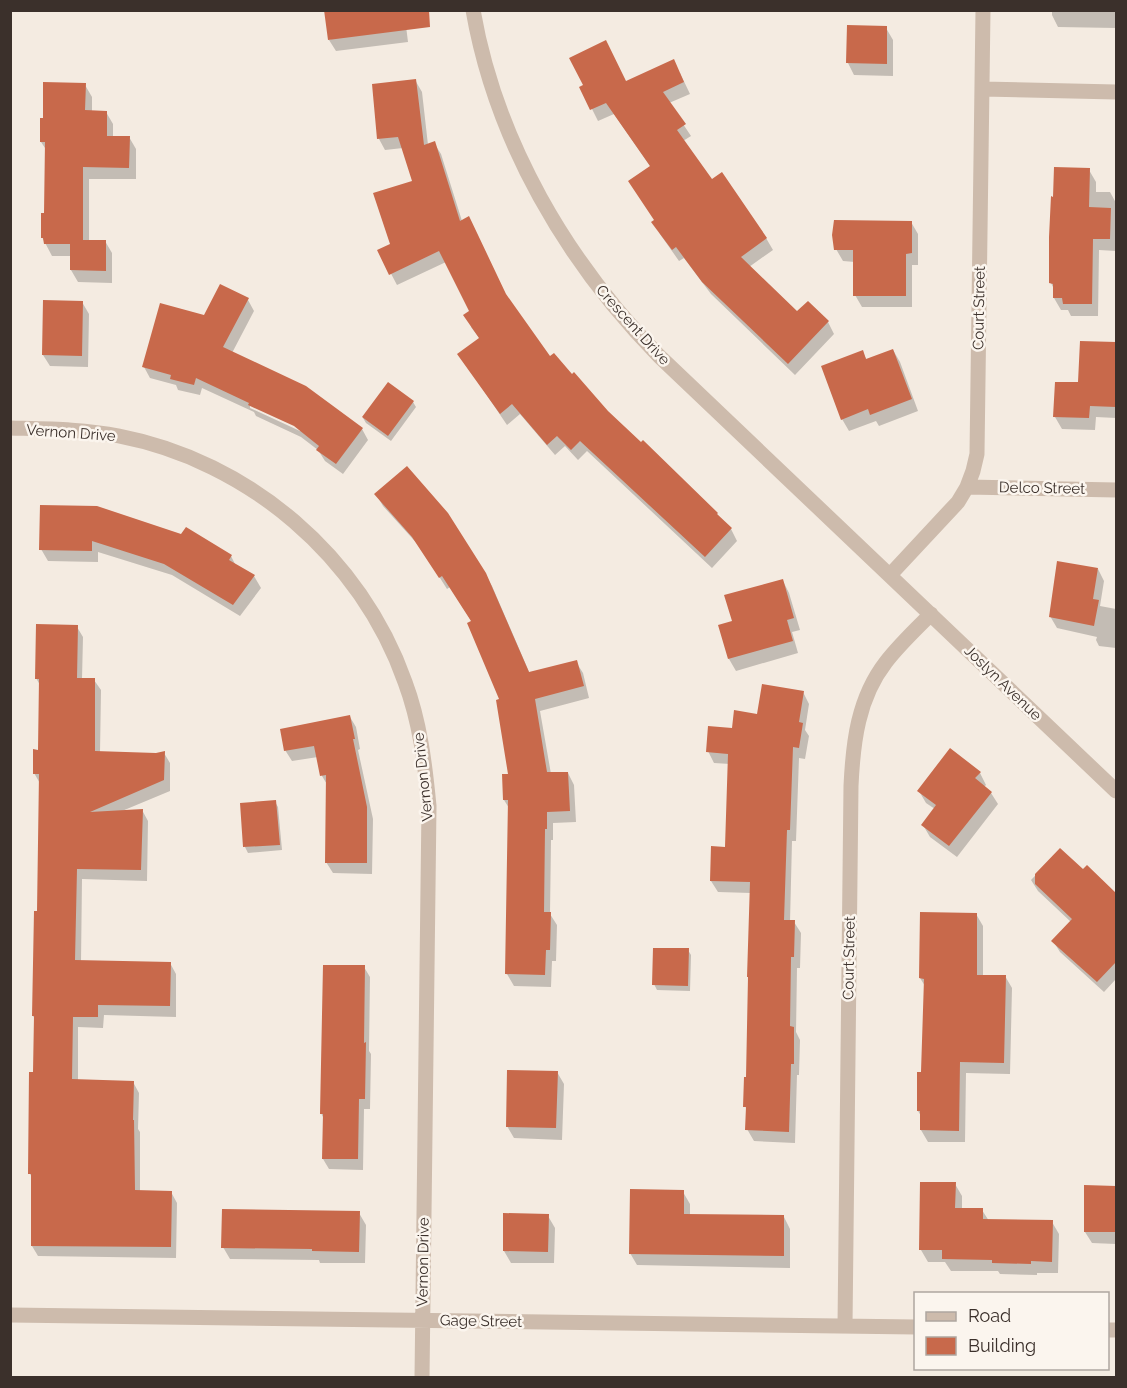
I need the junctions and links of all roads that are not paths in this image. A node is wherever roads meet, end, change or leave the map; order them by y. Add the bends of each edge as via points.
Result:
1 (473, 10) edge
2 (983, 10) edge
3 (982, 89) junction
4 (1116, 92) edge
5 (10, 428) edge
6 (967, 487) junction
7 (1116, 490) edge
8 (890, 575) junction
9 (931, 614) junction
10 (1116, 791) edge
11 (10, 1315) edge
12 (422, 1321) junction
13 (844, 1326) junction
14 (914, 1327) edge
15 (422, 1377) edge

1 - 8 street, Crescent Drive via 484,58 521,159 552,219 588,274 659,356
2 - 3 street, Court Street
3 - 4 street
3 - 6 street, Court Street via 978,442
5 - 12 street, Vernon Drive via 89,431 151,443 213,466 242,483 311,535 331,557 369,608 395,657 416,718 429,806
6 - 7 street, Delco Street
6 - 8 street, Court Street via 958,502
8 - 9 street, Joslyn Avenue
9 - 10 street, Joslyn Avenue
9 - 13 street, Court Street via 887,660 873,682 863,704 853,752
11 - 12 street, Gage Street
12 - 13 street, Gage Street
12 - 15 street, Vernon Drive
13 - 14 street, Gage Street

